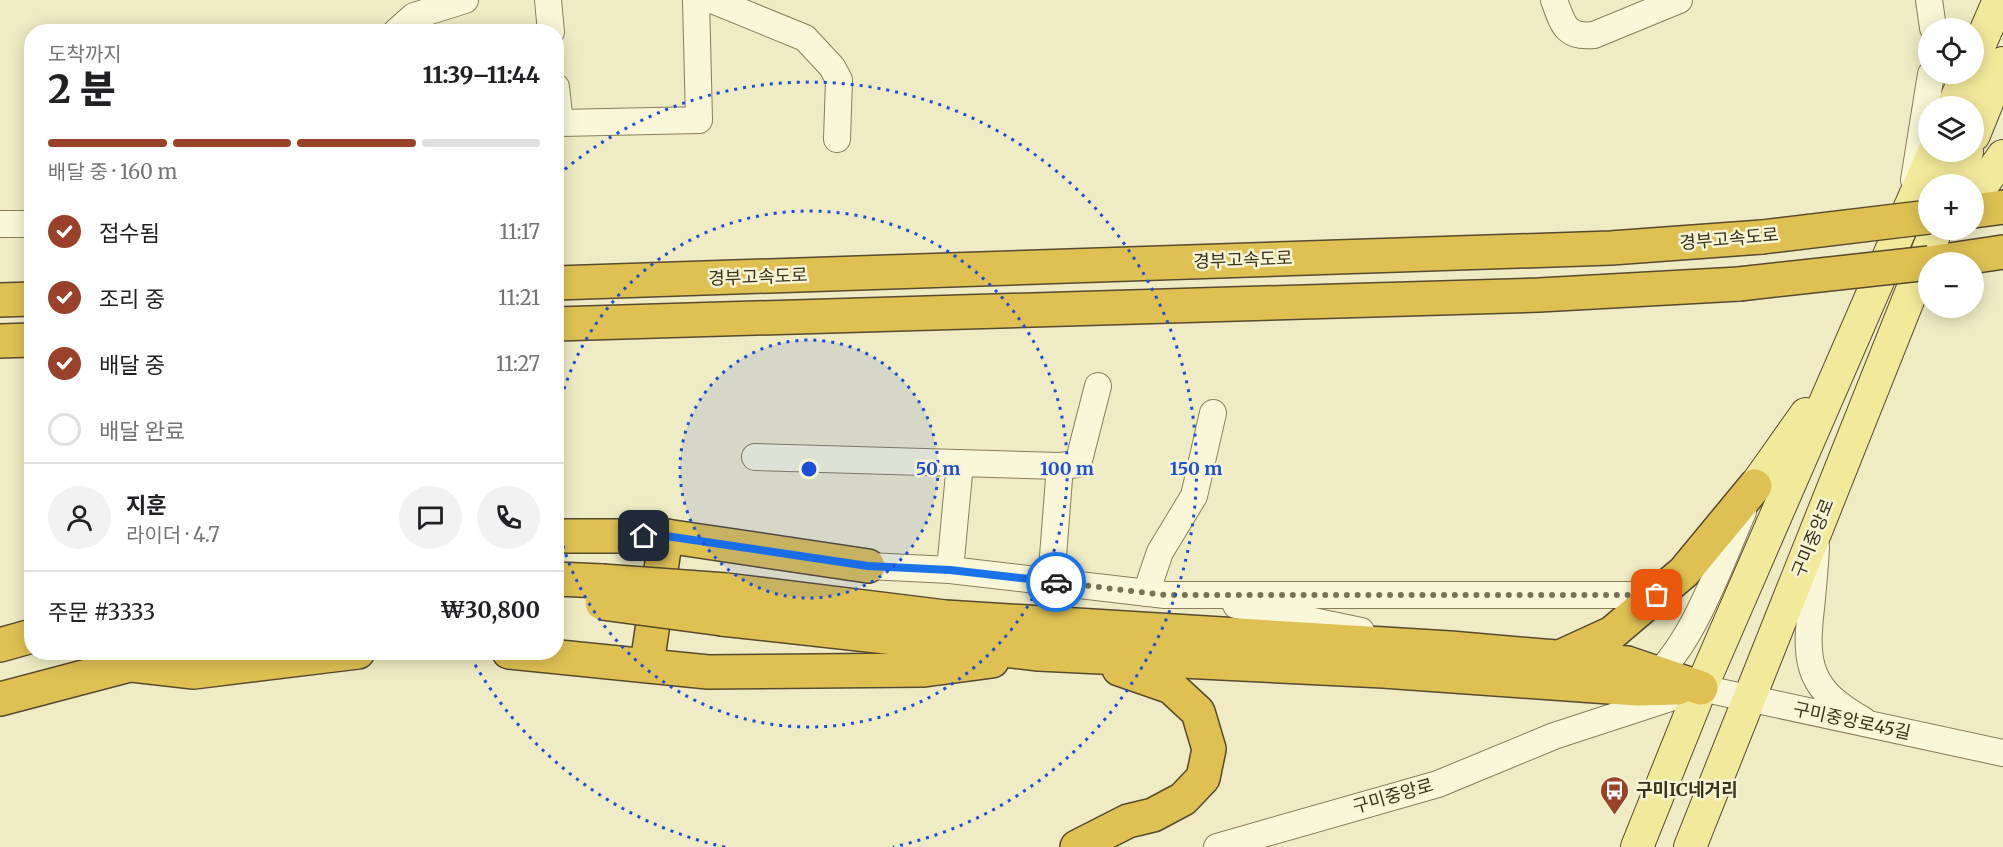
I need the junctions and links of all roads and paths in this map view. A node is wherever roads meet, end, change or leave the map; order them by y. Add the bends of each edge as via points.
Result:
1 (465, 0) edge
2 (548, 0) edge
3 (696, 0) edge
4 (712, 0) edge
5 (1554, 0) edge
6 (1679, 0) edge
7 (1929, 0) edge
8 (1999, 0) edge
9 (1932, 18) edge
10 (405, 24) edge
11 (550, 24) edge
12 (1984, 35) edge
13 (2003, 63) edge
14 (1930, 84) edge
15 (1984, 110) edge
16 (564, 123) edge
17 (837, 139) dead end
18 (2003, 156) edge
19 (1922, 174) edge
20 (1984, 183) edge
21 (2003, 207) edge
22 (1984, 210) edge
23 (1918, 213) edge
24 (1918, 215) edge
25 (0, 224) edge
26 (24, 224) edge
27 (2003, 252) edge
28 (1984, 256) edge
29 (1918, 270) edge
30 (564, 283) edge
31 (1918, 290) edge
32 (24, 299) edge
33 (0, 300) edge
34 (564, 324) edge
35 (24, 340) edge
36 (0, 341) edge
37 (1842, 362) junction
38 (1098, 386) dead end
39 (1213, 412) dead end
40 (755, 457) dead end
41 (960, 463) junction
42 (1060, 466) junction
43 (1755, 486) junction
44 (1819, 524) junction
45 (564, 536) edge
46 (666, 536) junction
47 (868, 566) joint
48 (950, 570) junction
49 (564, 581) edge
50 (1051, 582) junction
51 (602, 592) junction
52 (1155, 594) junction
53 (1191, 595) junction
54 (1657, 595) junction
55 (564, 599) edge
56 (724, 604) junction
57 (24, 638) edge
58 (0, 645) edge
59 (1450, 648) junction
60 (1039, 654) junction
61 (1084, 656) junction
62 (564, 657) edge
63 (1558, 657) junction
64 (148, 660) edge
65 (292, 660) edge
66 (647, 664) junction
67 (132, 665) junction
68 (1647, 681) junction
69 (1701, 688) junction
70 (0, 699) edge
71 (1749, 699) junction
72 (1876, 728) junction
73 (1554, 736) junction
74 (2003, 753) edge
75 (1077, 847) edge
76 (1216, 847) edge
77 (1637, 847) edge
78 (1690, 847) edge

1 - 10 street via 414,16
2 - 11 street
3 - 16 street via 699,120
4 - 17 street via 805,38 832,67 839,80
5 - 6 street via 1564,25 1581,36 1594,35
7 - 9 street
8 - 12 main road
13 - 15 main road
14 - 19 street
18 - 20 main road
21 - 22 highway
23 - 30 highway, 경부고속도로, bridge via 1762,237 1611,248
24 - 37 main road
25 - 26 street
27 - 28 highway
29 - 34 highway, bridge via 1539,295
31 - 44 main road, 구미중앙로
32 - 33 highway
35 - 36 highway
37 - 43 main road
37 - 69 main road
38 - 42 street via 1078,464
39 - 52 street via 1194,496 1160,552
40 - 41 street
41 - 42 street
41 - 48 street
42 - 50 street
43 - 54 highway via 1684,572
43 - 68 street via 1676,654
44 - 71 main road, 구미중앙로
44 - 72 street via 1807,635 1808,663 1826,693
45 - 46 highway
46 - 47 highway
46 - 66 highway
47 - 48 street
48 - 50 street
49 - 51 highway
50 - 52 street
51 - 55 highway
51 - 56 highway, bridge
52 - 53 street
53 - 54 street
53 - 59 street
54 - 63 highway via 1612,633
56 - 59 highway
56 - 60 highway
57 - 58 highway
59 - 63 highway
60 - 61 highway
60 - 66 highway via 924,670 708,672
61 - 68 highway
61 - 75 highway via 1171,687 1198,712 1209,749 1203,778 1183,799
62 - 66 highway
63 - 68 highway via 1626,663
64 - 67 highway
65 - 67 highway via 194,672
67 - 70 highway
68 - 69 highway
68 - 73 street via 1618,703
69 - 71 street, 구미중앙로45길
69 - 73 street, 구미중앙로
69 - 77 main road
71 - 72 street, 구미중앙로45길
71 - 78 main road, 구미중앙로
72 - 74 street, 구미중앙로45길
73 - 76 street, 구미중앙로 via 1438,784

